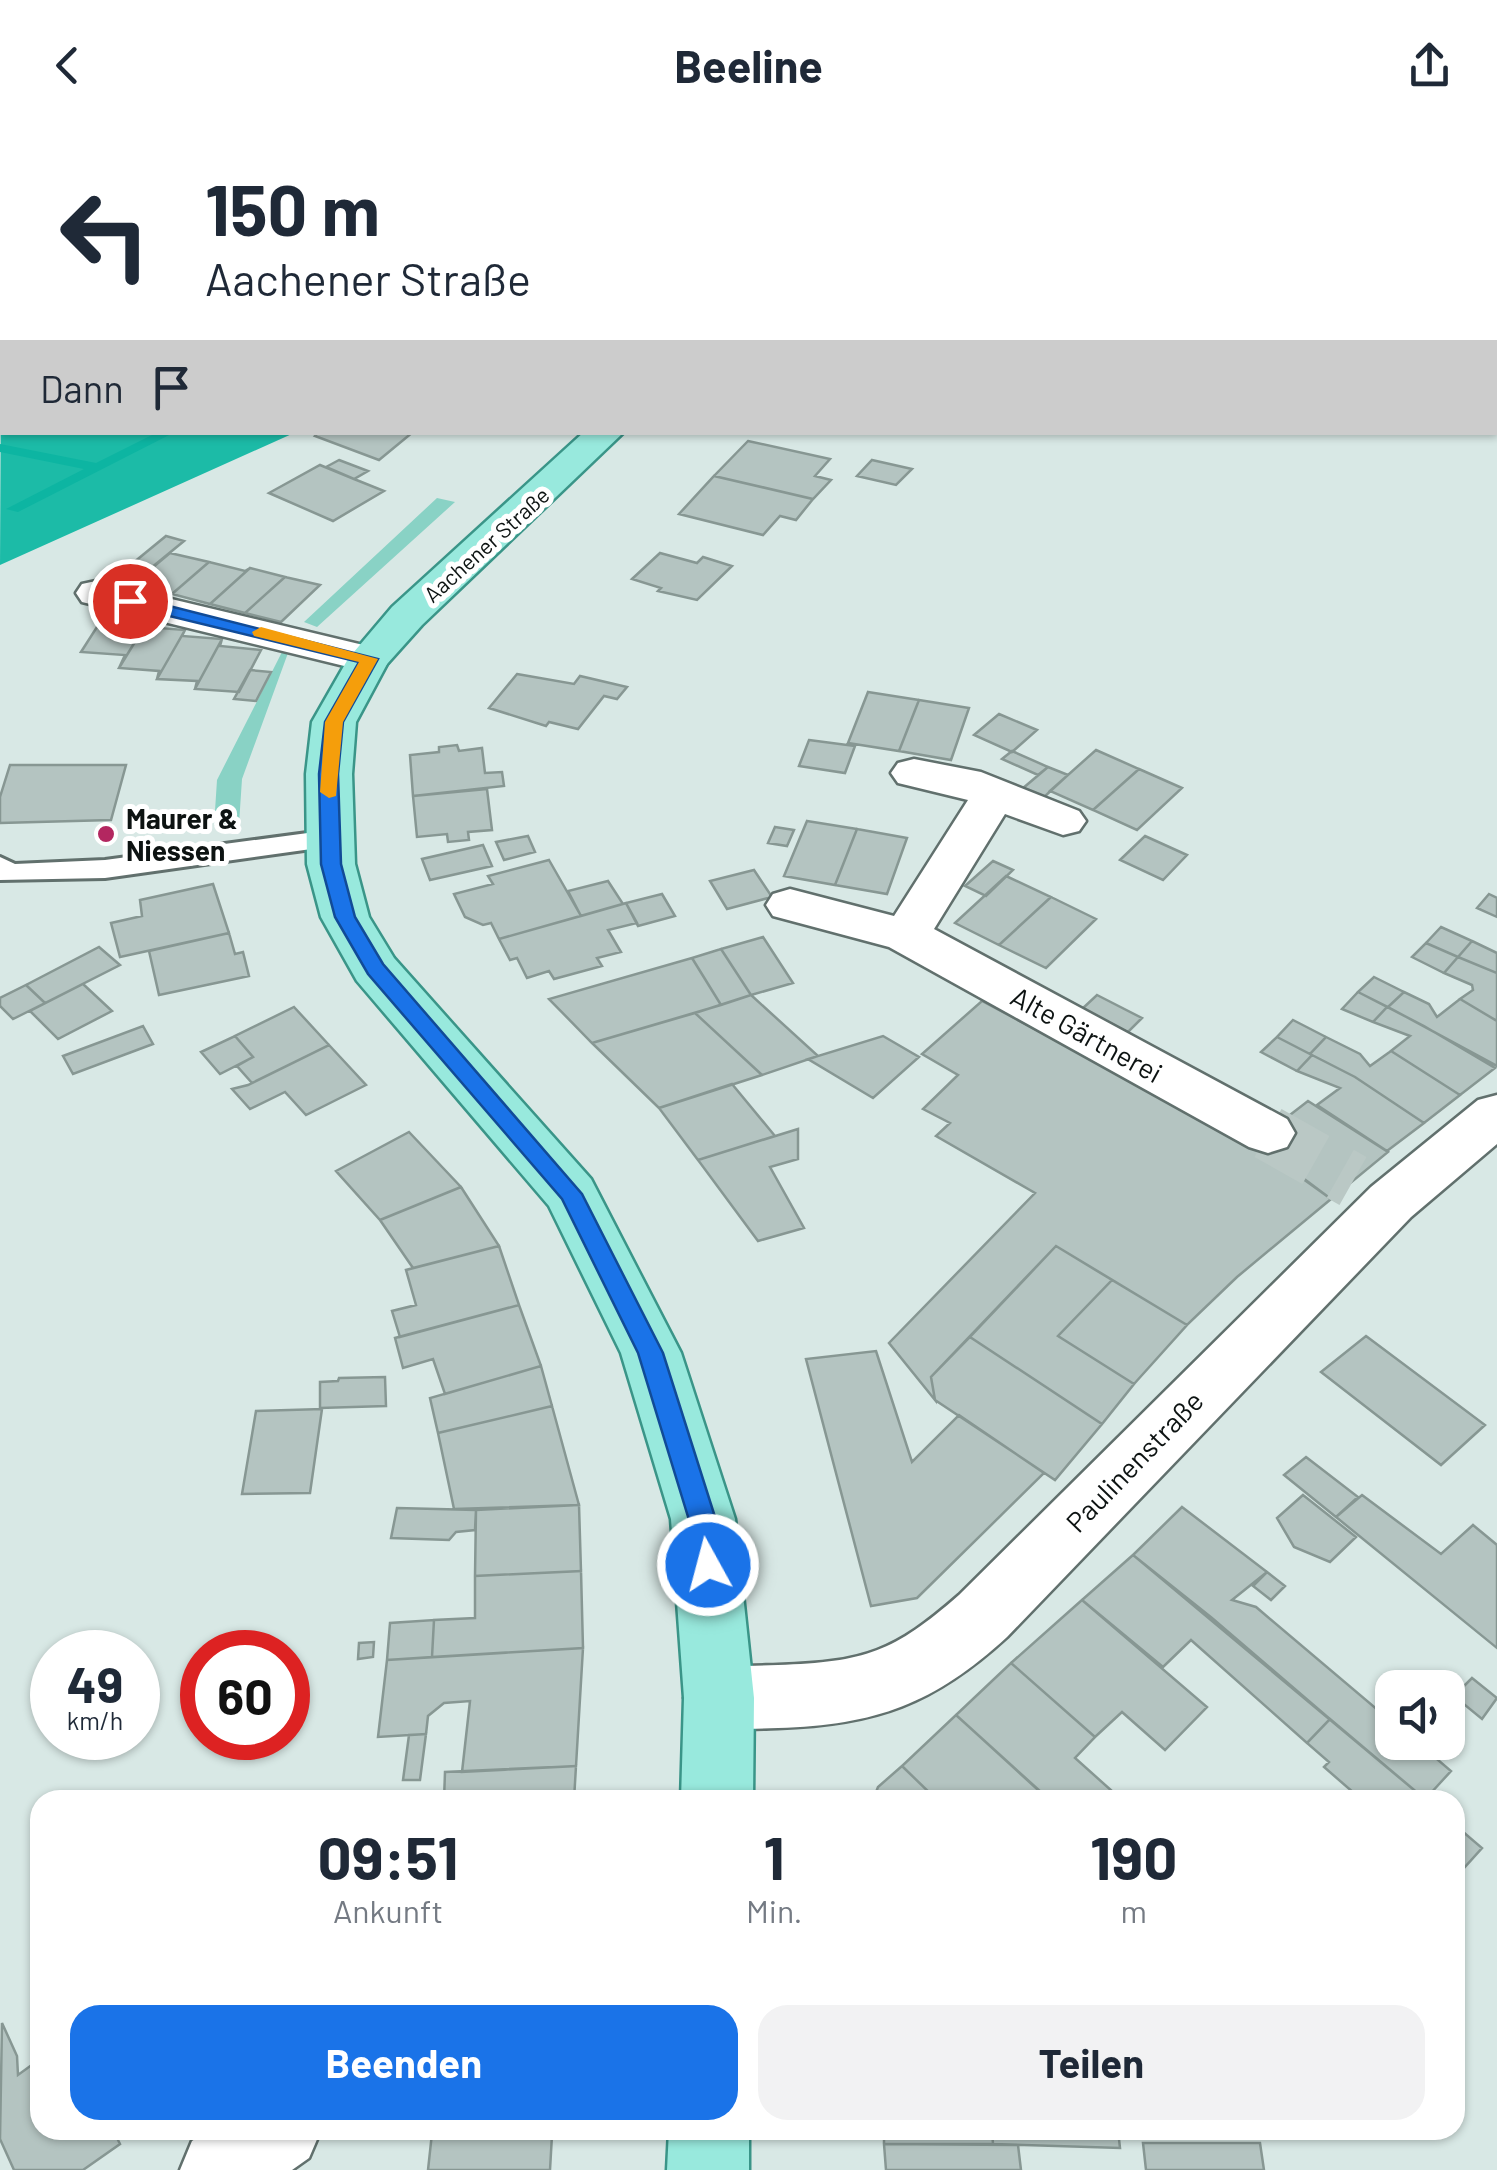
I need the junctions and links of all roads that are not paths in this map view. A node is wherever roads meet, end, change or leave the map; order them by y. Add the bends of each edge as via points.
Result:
1 (603, 435) edge
2 (96, 592) dead end
3 (369, 659) junction
4 (914, 773) dead end
5 (995, 794) junction
6 (1064, 822) dead end
7 (330, 839) junction
8 (0, 866) edge
9 (790, 905) dead end
10 (906, 935) junction
11 (1497, 1114) edge
12 (1268, 1133) tunnel mouth
13 (718, 1698) junction
14 (717, 1790) edge
15 (265, 2140) edge
16 (709, 2140) edge
17 (221, 2170) edge
18 (708, 2170) edge

1 - 3 main road, Aachener Straße via 406,616
2 - 3 street
3 - 7 main road, Aachener Straße via 334,722
4 - 5 street
5 - 6 street
5 - 10 street
7 - 8 lane via 106,869 9,873
7 - 13 main road, Aachener Straße via 345,917 375,969 571,1194 645,1340 702,1520
9 - 10 street, Alte Gärtnerei
10 - 12 street, Alte Gärtnerei
11 - 13 street, Paulinenstraße via 1372,1191 983,1616 930,1660 894,1679 833,1694
13 - 14 main road, Aachener Straße
15 - 17 street
16 - 18 main road

